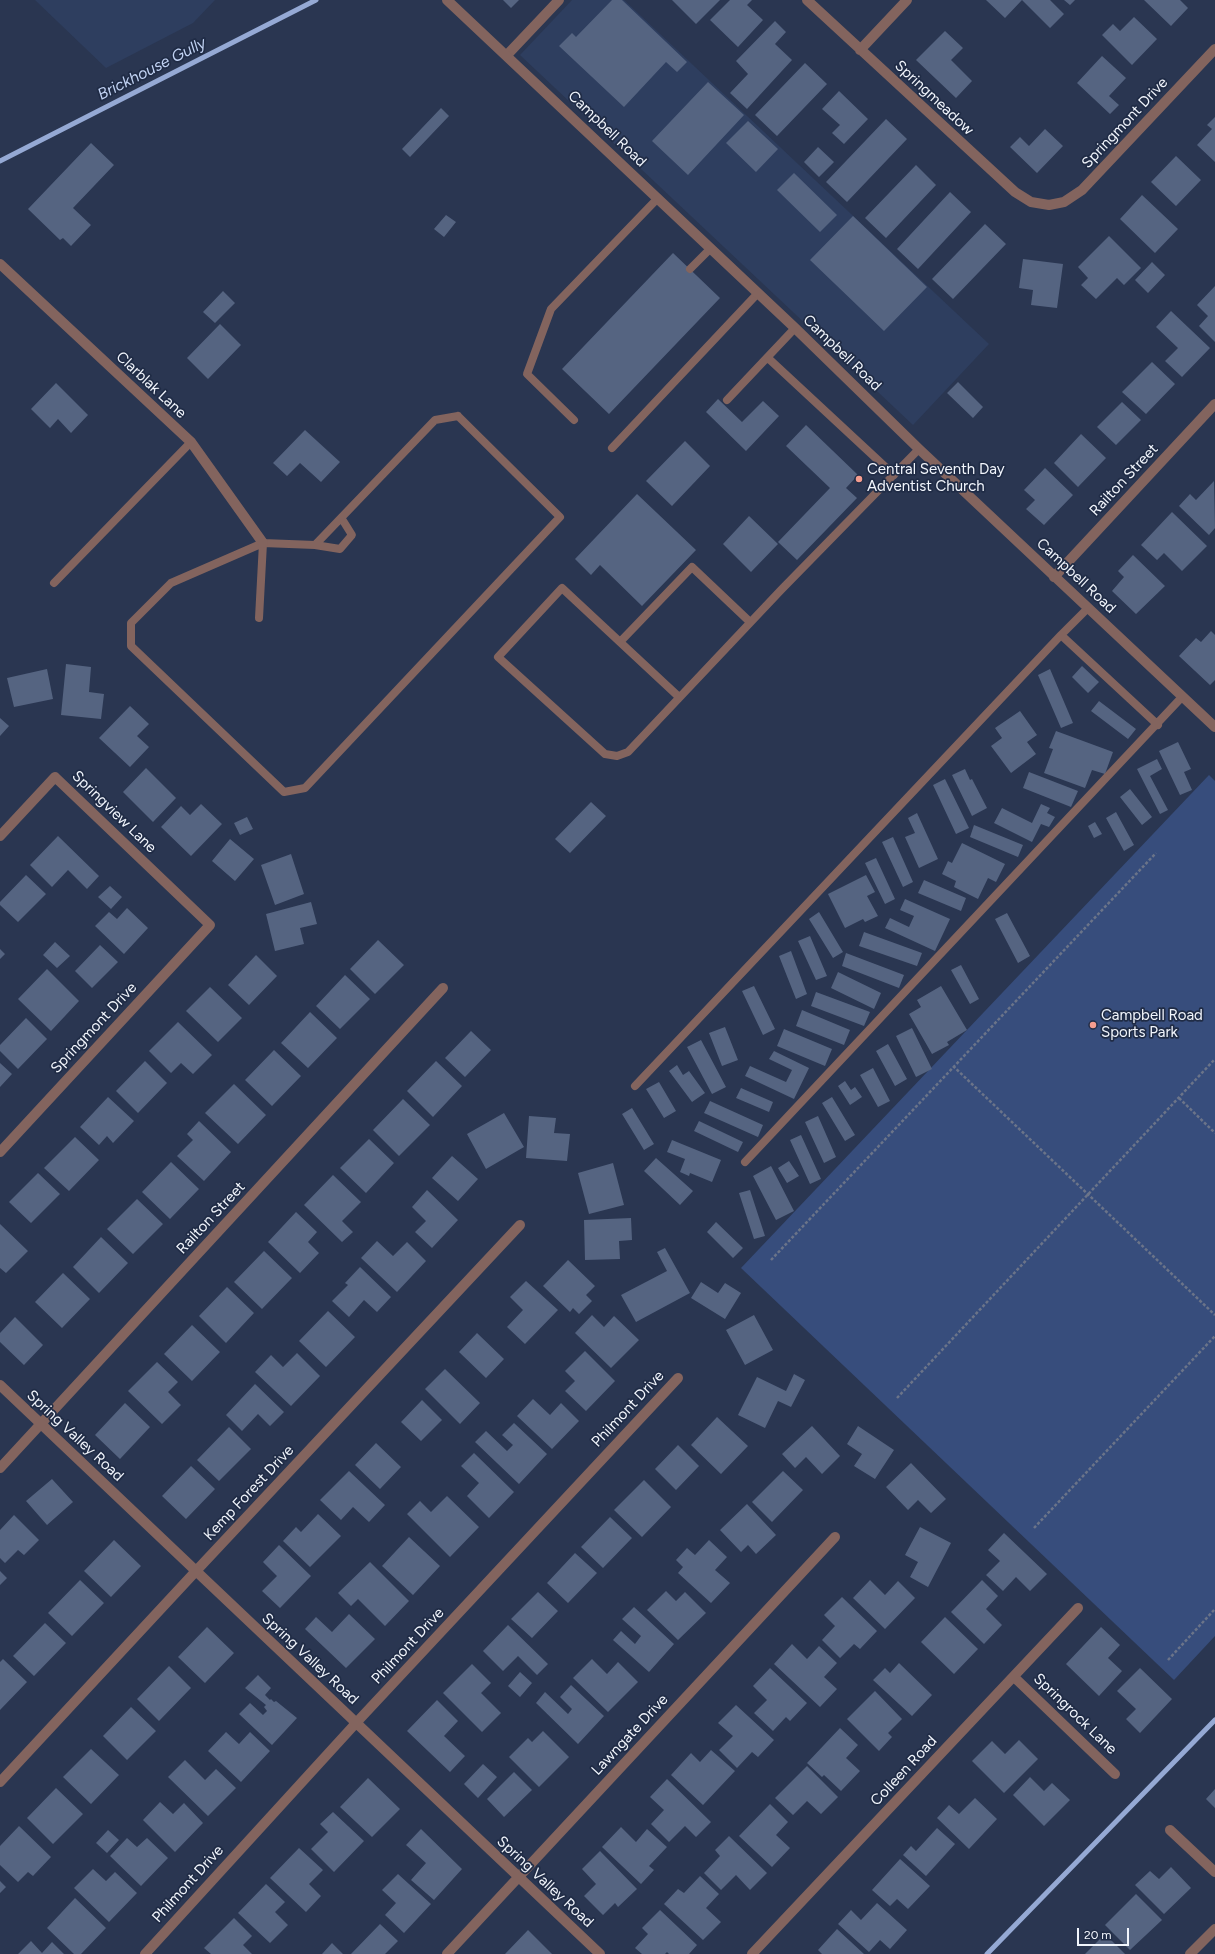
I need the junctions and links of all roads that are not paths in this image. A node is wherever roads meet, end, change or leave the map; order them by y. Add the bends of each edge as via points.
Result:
1 (447, 0) edge
2 (559, 0) edge
3 (807, 0) edge
4 (907, 0) edge
5 (1215, 49) edge
6 (860, 50) junction
7 (507, 55) junction
8 (658, 198) junction
9 (1049, 205) joint
10 (711, 248) junction
11 (0, 264) edge
12 (690, 269) dead end
13 (758, 293) junction
14 (795, 328) junction
15 (768, 358) junction
16 (727, 400) dead end
17 (1215, 404) edge
18 (574, 420) dead end
19 (191, 442) junction
20 (612, 448) dead end
21 (919, 449) junction
22 (894, 475) junction
23 (342, 518) junction
24 (263, 543) junction
25 (315, 545) junction
26 (1054, 577) junction
27 (54, 583) dead end
28 (1088, 608) junction
29 (259, 618) dead end
30 (750, 622) junction
31 (1061, 634) junction
32 (620, 642) junction
33 (679, 697) junction
34 (1182, 697) junction
35 (1158, 725) junction
36 (1215, 727) edge
37 (0, 836) edge
38 (210, 925) joint
39 (443, 988) dead end
40 (635, 1086) dead end
41 (0, 1152) edge
42 (745, 1162) dead end
43 (520, 1225) dead end
44 (678, 1378) dead end
45 (0, 1386) edge
46 (41, 1424) junction
47 (0, 1468) edge
48 (835, 1537) dead end
49 (196, 1571) junction
50 (1078, 1608) dead end
51 (1014, 1676) junction
52 (356, 1723) junction
53 (1115, 1774) dead end
54 (0, 1782) edge
55 (1170, 1830) dead end
56 (1215, 1872) edge
57 (518, 1877) junction
58 (1215, 1929) edge
59 (145, 1954) edge
60 (447, 1954) edge
61 (600, 1954) edge
62 (752, 1954) edge
63 (1190, 1954) edge

1 - 7 street, Campbell Road
2 - 7 street
3 - 6 street, Springmeadow
4 - 6 street
5 - 9 street, Springmont Drive via 1082,190 1064,202
6 - 9 street, Springmeadow via 1015,192 1031,202
7 - 8 street, Campbell Road
8 - 10 street, Campbell Road
8 - 18 lane via 551,309 527,374
10 - 12 lane
10 - 13 street, Campbell Road
11 - 19 street, Clarblak Lane
13 - 14 street, Campbell Road
13 - 20 lane
14 - 15 lane
14 - 21 street, Campbell Road
15 - 16 lane
15 - 22 lane
17 - 26 street, Railton Street
19 - 24 street, Clarblak Lane
19 - 27 lane
21 - 22 lane
21 - 26 street, Campbell Road
22 - 30 lane
23 - 24 lane via 435,420 458,416 560,517 305,788 284,792 131,646 131,622 171,583
23 - 25 lane
23 - 25 lane via 352,535 340,549
24 - 25 lane
24 - 29 lane
26 - 28 street, Campbell Road
28 - 31 lane
28 - 34 street, Campbell Road
30 - 32 lane via 692,567
30 - 33 lane
31 - 35 lane
31 - 40 lane
32 - 33 lane
32 - 33 lane via 562,588 498,657 605,754 617,756 628,752
34 - 35 lane
34 - 36 street, Campbell Road
35 - 42 lane
37 - 38 street, Springview Lane via 55,777
38 - 41 street, Springmont Drive
39 - 46 street, Railton Street
43 - 49 street, Kemp Forest Drive
44 - 52 street, Philmont Drive
45 - 46 street, Spring Valley Road
46 - 47 street, Railton Street
46 - 49 street, Spring Valley Road
48 - 57 street, Lawngate Drive
49 - 52 street, Spring Valley Road
49 - 54 street, Kemp Forest Drive
50 - 51 street, Colleen Road
51 - 53 street, Springrock Lane
51 - 62 street, Colleen Road
52 - 57 street, Spring Valley Road
52 - 59 street, Philmont Drive
55 - 56 street
57 - 60 street, Lawngate Drive
57 - 61 street, Spring Valley Road
58 - 63 street

